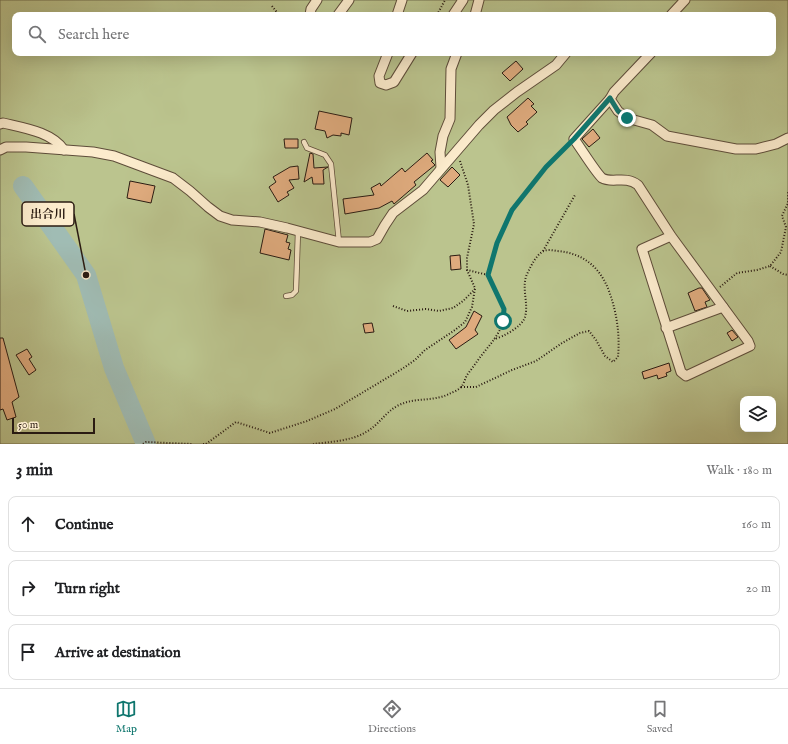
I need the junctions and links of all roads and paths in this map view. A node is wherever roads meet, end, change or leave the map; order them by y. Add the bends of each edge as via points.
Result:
1 (316, 0) edge
2 (349, 0) edge
3 (402, 0) edge
4 (445, 0) edge
5 (463, 0) edge
6 (479, 0) edge
7 (685, 0) edge
8 (272, 6) dead end
9 (277, 12) edge
10 (310, 12) edge
11 (340, 12) edge
12 (399, 12) edge
13 (439, 12) edge
14 (455, 12) edge
15 (475, 12) edge
16 (674, 12) edge
17 (387, 56) edge
18 (410, 56) edge
19 (456, 56) edge
20 (564, 56) edge
21 (648, 56) edge
22 (610, 98) junction
23 (0, 124) edge
24 (788, 138) edge
25 (574, 139) junction
26 (304, 142) dead end
27 (0, 150) edge
28 (64, 150) junction
29 (455, 153) junction
30 (442, 168) junction
31 (788, 191) edge
32 (575, 195) dead end
33 (298, 231) junction
34 (670, 236) junction
35 (339, 242) junction
36 (543, 251) junction
37 (770, 266) junction
38 (467, 270) junction
39 (488, 275) junction
40 (788, 275) edge
41 (475, 288) junction
42 (713, 293) junction
43 (286, 296) dead end
44 (393, 306) dead end
45 (723, 307) junction
46 (666, 328) junction
47 (494, 339) junction
48 (461, 387) junction
49 (142, 444) edge
50 (192, 444) edge
51 (203, 444) edge
52 (313, 444) edge

1 - 10 street
2 - 11 street
3 - 12 street
4 - 13 path
5 - 14 street
6 - 15 street
7 - 16 street
8 - 9 path
17 - 18 street via 379,76 380,83 386,85 394,82
19 - 30 street via 451,69 450,119 440,152
20 - 29 street via 556,66 494,110
21 - 22 street
22 - 24 street via 618,111 627,118 652,125 667,136 736,149 756,149
22 - 25 street
23 - 28 street via 37,132 59,143
25 - 34 street via 602,178 626,179 638,185
25 - 39 path via 546,167 512,210 497,243
26 - 35 lane via 307,148 325,155 331,164
27 - 28 street via 6,147
28 - 33 street via 93,152 132,161 173,178 220,216
29 - 30 street
29 - 38 path via 468,185 474,224
30 - 35 street via 423,190 394,213 377,239 370,242
31 - 37 path via 788,204 782,216 786,227 781,252
32 - 36 path
33 - 35 street
33 - 43 lane via 296,290 292,295
34 - 42 street
34 - 46 street via 642,249
36 - 47 path via 526,276 525,318 504,337
36 - 48 path via 570,252 596,269 606,284 615,309 618,357 613,362 605,356 589,331 562,343 536,360 476,387
37 - 40 path
37 - 42 path via 737,273
38 - 39 path
38 - 41 path
39 - 47 path via 504,309 503,321
41 - 44 path via 453,308 439,311 407,311
41 - 51 path via 472,307 465,322 415,360 336,409 270,433 236,422
42 - 45 street
45 - 46 street
45 - 46 street via 750,346 686,376 681,372
47 - 48 path via 479,357
48 - 52 path via 447,395 399,405 366,433
49 - 50 path

